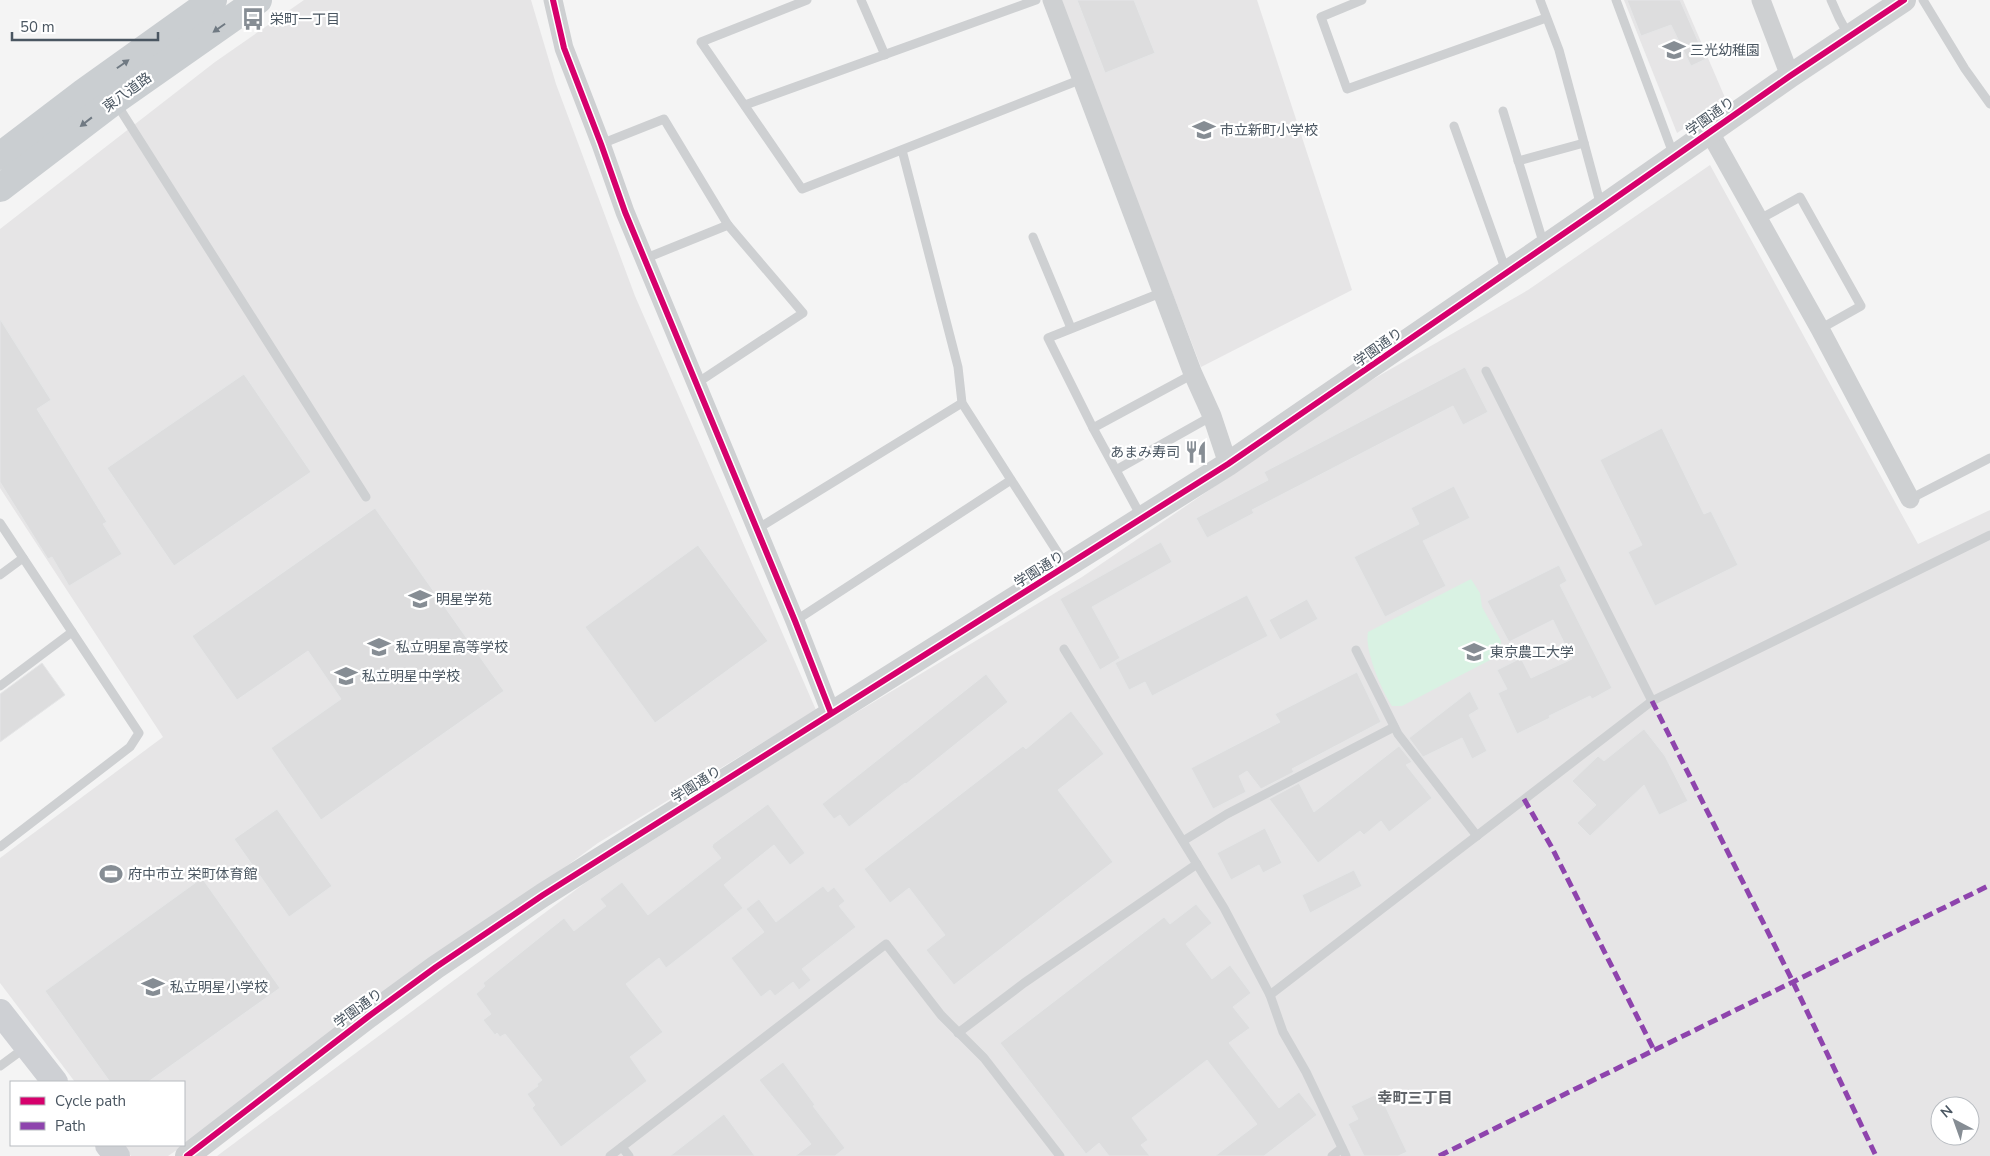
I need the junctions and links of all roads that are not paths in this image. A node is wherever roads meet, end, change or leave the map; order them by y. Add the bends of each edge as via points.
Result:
1 (213, 0) edge
2 (258, 0) edge
3 (553, 0) edge
4 (807, 0) edge
5 (861, 0) edge
6 (1036, 0) edge
7 (1052, 0) edge
8 (1362, 0) edge
9 (1540, 0) edge
10 (1616, 0) edge
11 (1761, 0) edge
12 (1831, 0) edge
13 (1904, 0) edge
14 (1923, 0) edge
15 (1546, 18) junction
16 (1849, 36) junction
17 (885, 55) junction
18 (1790, 76) junction
19 (1082, 79) junction
20 (107, 90) junction
21 (1990, 104) edge
22 (744, 105) junction
23 (1503, 111) dead end
24 (1454, 126) dead end
25 (1709, 131) junction
26 (1584, 143) junction
27 (601, 144) junction
28 (902, 150) junction
29 (0, 156) edge
30 (1674, 156) junction
31 (1518, 161) junction
32 (0, 188) edge
33 (1601, 208) junction
34 (1760, 219) junction
35 (728, 225) junction
36 (1034, 237) dead end
37 (1545, 247) junction
38 (644, 259) junction
39 (1506, 274) junction
40 (1163, 292) junction
41 (1071, 328) junction
42 (1820, 329) junction
43 (1486, 371) dead end
44 (1193, 374) junction
45 (697, 384) junction
46 (962, 403) junction
47 (1212, 416) junction
48 (1093, 428) junction
49 (1990, 458) edge
50 (1228, 464) junction
51 (1116, 470) junction
52 (1011, 480) junction
53 (366, 497) dead end
54 (1910, 499) joint
55 (1142, 518) junction
56 (0, 523) edge
57 (757, 530) junction
58 (1990, 535) edge
59 (23, 558) junction
60 (1067, 567) junction
61 (0, 575) edge
62 (796, 621) junction
63 (72, 632) junction
64 (1064, 649) dead end
65 (1356, 650) dead end
66 (0, 686) edge
67 (1652, 701) junction
68 (831, 713) junction
69 (1394, 727) junction
70 (1477, 836) junction
71 (1182, 841) junction
72 (0, 847) edge
73 (1197, 864) junction
74 (1270, 995) junction
75 (0, 1012) edge
76 (958, 1033) junction
77 (26, 1047) junction
78 (0, 1066) edge
79 (55, 1081) edge
80 (109, 1146) edge
81 (622, 1147) junction
82 (1344, 1152) edge
83 (117, 1156) edge
84 (187, 1156) edge
85 (610, 1156) edge
86 (629, 1156) edge
87 (1060, 1156) edge
88 (1332, 1156) edge

20 -> 1 main road, 東八道路
2 -> 20 main road, 東八道路
3 - 27 street via 564,48
4 - 22 lane via 701,42
5 - 17 lane
6 - 17 lane
7 - 19 street
8 - 15 lane via 1321,17 1347,89
9 - 15 lane
10 - 30 lane
11 - 18 street
12 - 16 lane
13 - 16 street, 学園通り
14 - 21 lane via 1964,69
15 - 26 lane via 1559,50
16 - 18 street, 学園通り
17 - 22 lane
18 - 25 street, 学園通り
19 - 28 lane
19 - 40 street
20 - 29 main road, 東八道路
20 -> 32 main road, 東八道路
20 - 53 lane
22 - 28 lane via 802,189
23 - 31 lane
24 - 39 lane
25 - 30 street, 学園通り
25 - 34 street
26 - 31 lane
26 - 33 lane
27 - 35 lane via 664,119
27 - 38 street
28 - 46 lane via 958,367
30 - 33 street, 学園通り
31 - 37 lane
33 - 37 street, 学園通り
34 - 42 street
34 - 42 lane via 1800,197 1861,306
35 - 38 lane
35 - 45 lane via 803,313
36 - 41 lane
37 - 39 street, 学園通り
38 - 45 street
39 - 50 street, 学園通り
40 - 41 lane
40 - 44 street
41 - 48 lane via 1048,338
42 - 54 street
43 - 67 lane
44 - 47 street
44 - 48 lane
45 - 57 street
46 - 52 lane
46 - 57 lane
47 - 50 street
47 - 51 lane
48 - 51 lane
49 - 54 lane
50 - 55 street, 学園通り
51 - 55 lane
52 - 60 lane
52 - 62 lane
55 - 60 street, 学園通り
56 - 59 lane
57 - 62 street
58 - 67 lane
59 - 61 lane
59 - 63 lane
60 - 68 street, 学園通り
62 - 68 street
63 - 66 lane
63 - 72 lane via 139,732 130,747
64 - 71 lane
65 - 69 lane
67 - 70 lane
68 - 84 street, 学園通り via 543,895 436,967
69 - 70 lane
69 - 71 lane
70 - 74 lane
71 - 73 lane
73 - 74 lane
73 - 76 lane via 1024,983
74 - 82 lane via 1283,1032
75 - 77 main road
76 - 81 lane via 886,944
76 - 87 lane via 984,1058
77 - 78 lane
77 - 79 main road
80 - 83 main road
81 - 85 lane
81 - 86 lane
82 - 88 lane

